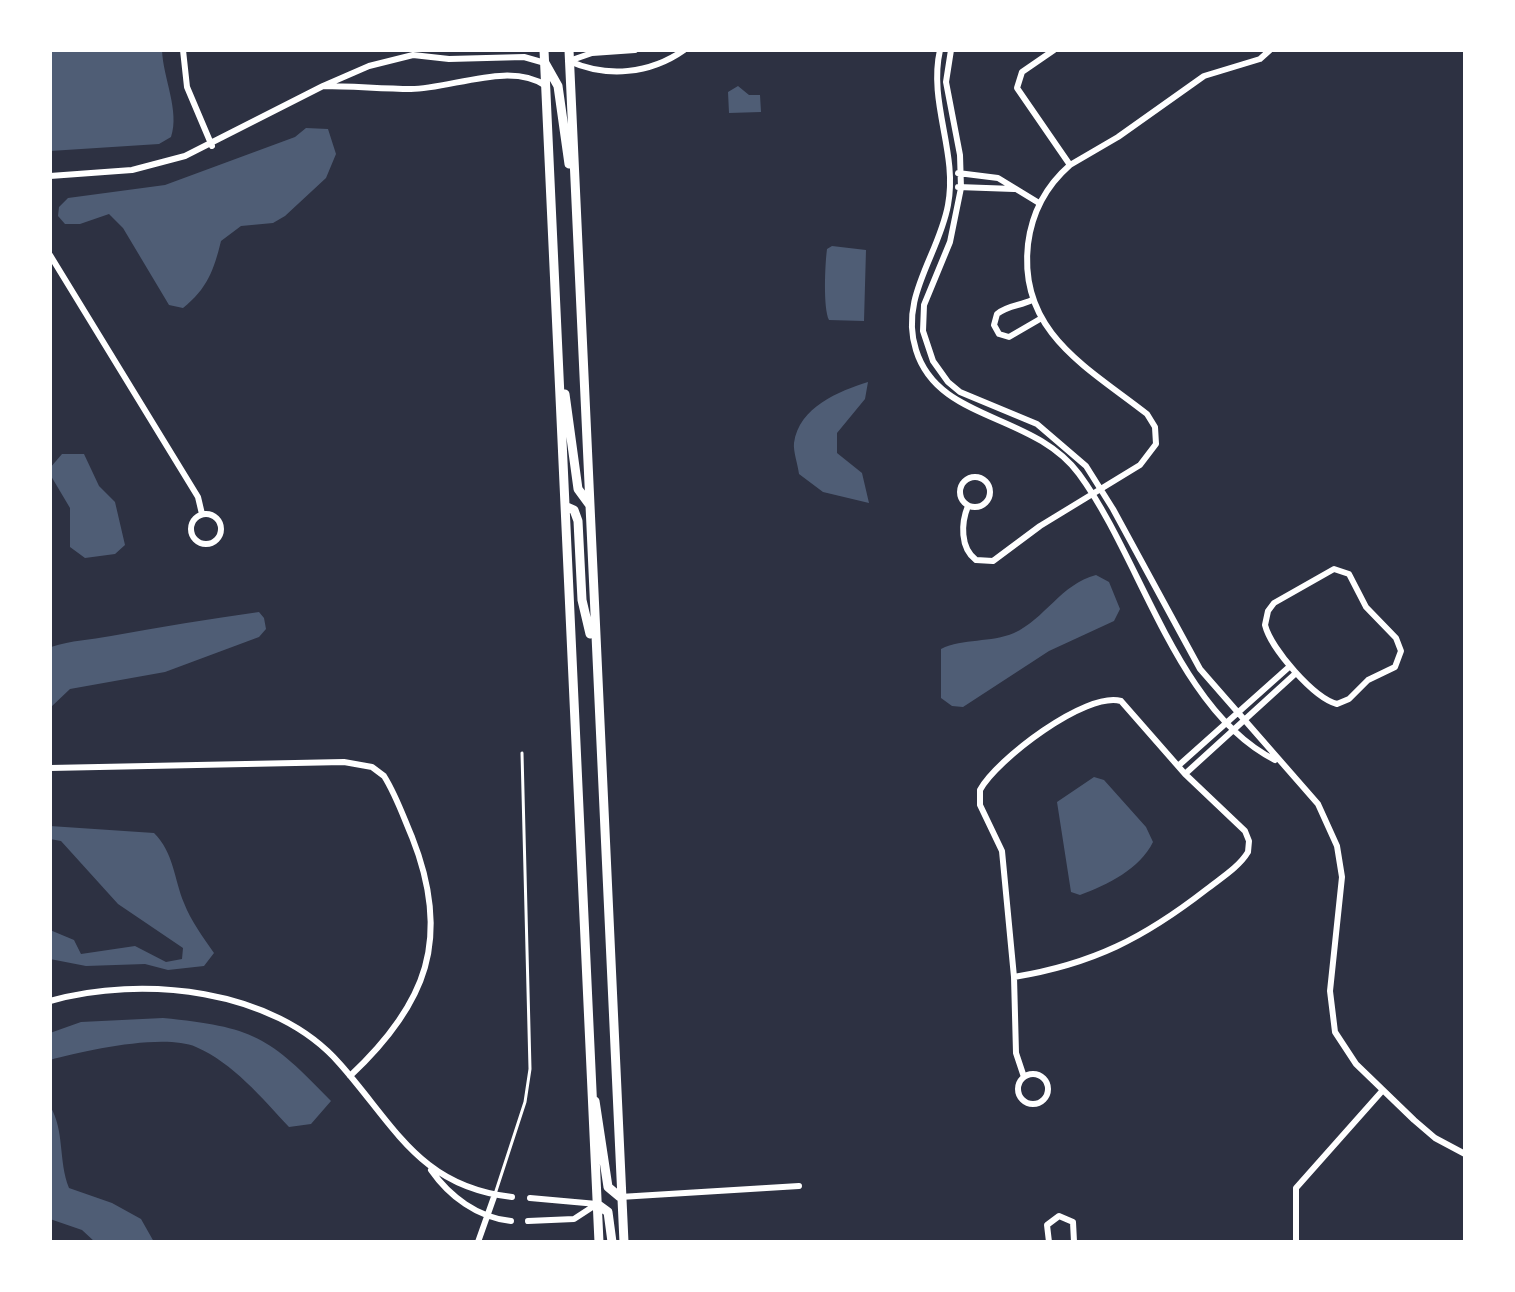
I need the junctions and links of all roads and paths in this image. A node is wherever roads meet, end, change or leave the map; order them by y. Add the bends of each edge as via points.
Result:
1 (183, 50) edge
2 (544, 50) edge
3 (561, 50) edge
4 (569, 50) edge
5 (635, 50) edge
6 (684, 50) edge
7 (940, 50) edge
8 (951, 50) edge
9 (1054, 50) edge
10 (1270, 50) edge
11 (569, 61) junction
12 (545, 63) junction
13 (323, 86) junction
14 (546, 86) junction
15 (212, 146) junction
16 (1070, 165) junction
17 (951, 172) junction
18 (961, 174) junction
19 (50, 176) edge
20 (951, 187) junction
21 (961, 188) junction
22 (1014, 189) junction
23 (575, 199) junction
24 (1039, 203) junction
25 (50, 255) edge
26 (1032, 300) junction
27 (1040, 319) junction
28 (559, 359) junction
29 (1101, 489) junction
30 (1092, 494) junction
31 (589, 504) junction
32 (565, 506) junction
33 (968, 506) junction
34 (202, 514) junction
35 (595, 653) junction
36 (1289, 667) junction
37 (1296, 673) junction
38 (1236, 713) junction
39 (1228, 721) junction
40 (1244, 721) junction
41 (1235, 729) junction
42 (522, 753) dead end
43 (1275, 760) junction
44 (1178, 766) junction
45 (50, 768) edge
46 (1185, 774) junction
47 (1014, 977) junction
48 (50, 1001) edge
49 (590, 1074) junction
50 (350, 1076) junction
51 (1024, 1077) junction
52 (1383, 1090) junction
53 (1465, 1154) edge
54 (429, 1167) junction
55 (799, 1186) dead end
56 (495, 1194) junction
57 (512, 1197) dead end
58 (620, 1197) junction
59 (530, 1198) dead end
60 (597, 1204) junction
61 (488, 1215) junction
62 (511, 1221) dead end
63 (528, 1221) dead end
64 (478, 1242) edge
65 (599, 1242) edge
66 (612, 1242) edge
67 (624, 1242) edge
68 (1049, 1242) edge
69 (1074, 1242) edge
70 (1296, 1242) edge

1 - 15 street via 187,87
2 - 12 main road
3 - 11 main road
4 - 11 main road
5 - 11 street via 592,53
6 - 11 street via 655,66 636,69 593,72
7 - 17 street via 936,84
8 - 18 street via 946,82
9 - 16 street via 1022,72 1017,88
10 - 16 street via 1260,59 1204,76
11 - 23 main road
12 - 13 street via 524,57 413,55
12 - 14 main road
12 - 23 main road via 558,86
13 - 14 street via 410,89 526,77
13 - 15 street
14 - 28 main road
15 - 19 street via 132,170
16 - 24 street
17 - 18 street
17 - 20 street
18 - 21 street
18 - 22 street via 998,178
20 - 21 street
20 - 30 street via 939,240 913,302 911,324 920,360 948,396 1044,441
21 - 22 street
21 - 29 street via 950,242 924,305 923,331 933,361 960,392 1052,434 1086,466
22 - 24 street
23 - 31 main road
24 - 26 street via 1027,250
25 - 34 street via 198,497
26 - 27 street
26 - 27 street via 1006,307 994,325 1009,337
27 - 29 street via 1058,343 1147,414 1155,427 1156,444 1148,459
28 - 31 main road via 578,489
28 - 32 main road
29 - 30 street
29 - 38 street via 1181,639
30 - 33 street via 987,563 965,548
30 - 39 street via 1180,658
31 - 35 main road
32 - 35 main road via 574,510 578,521 582,600
32 - 49 main road
33 - 33 street via 960,488 967,479 981,479 990,489 988,499 978,507
34 - 34 street via 191,525 191,535 198,543 209,544 217,539 221,525
35 - 58 main road
36 - 37 street
36 - 37 street via 1266,631 1268,611 1325,571 1345,571 1366,607 1398,642 1398,663 1337,704
36 - 38 street
37 - 40 street
38 - 39 street
38 - 40 street
39 - 41 street
39 - 44 street
40 - 41 street
40 - 43 street
41 - 43 street
41 - 46 street
42 - 56 lane via 530,1069 525,1102
43 - 52 street via 1318,804 1337,846 1342,877 1330,1014 1344,1048
44 - 46 street
44 - 47 street via 1129,706 1107,699 1045,730 983,783 980,805 1002,851
45 - 50 street via 344,762 372,767 384,776 426,874 432,919 429,954 410,1007 379,1049
46 - 47 street via 1245,831 1246,856 1135,940 1074,965
47 - 51 street via 1016,1053
48 - 50 street via 120,991 239,1001 299,1030
49 - 58 main road via 608,1187
49 - 60 main road
50 - 54 street
51 - 51 street via 1017,1090 1022,1100 1041,1101 1048,1089 1045,1080 1032,1074
52 - 53 street via 1435,1138
52 - 70 street via 1296,1188
54 - 56 street
54 - 61 street via 444,1190
55 - 58 street
56 - 57 street
56 - 61 street
58 - 67 main road
59 - 60 street
60 - 63 street via 574,1219
60 - 65 main road
60 - 66 main road via 608,1212
61 - 62 street
61 - 64 street
68 - 69 street via 1047,1225 1059,1216 1073,1222

